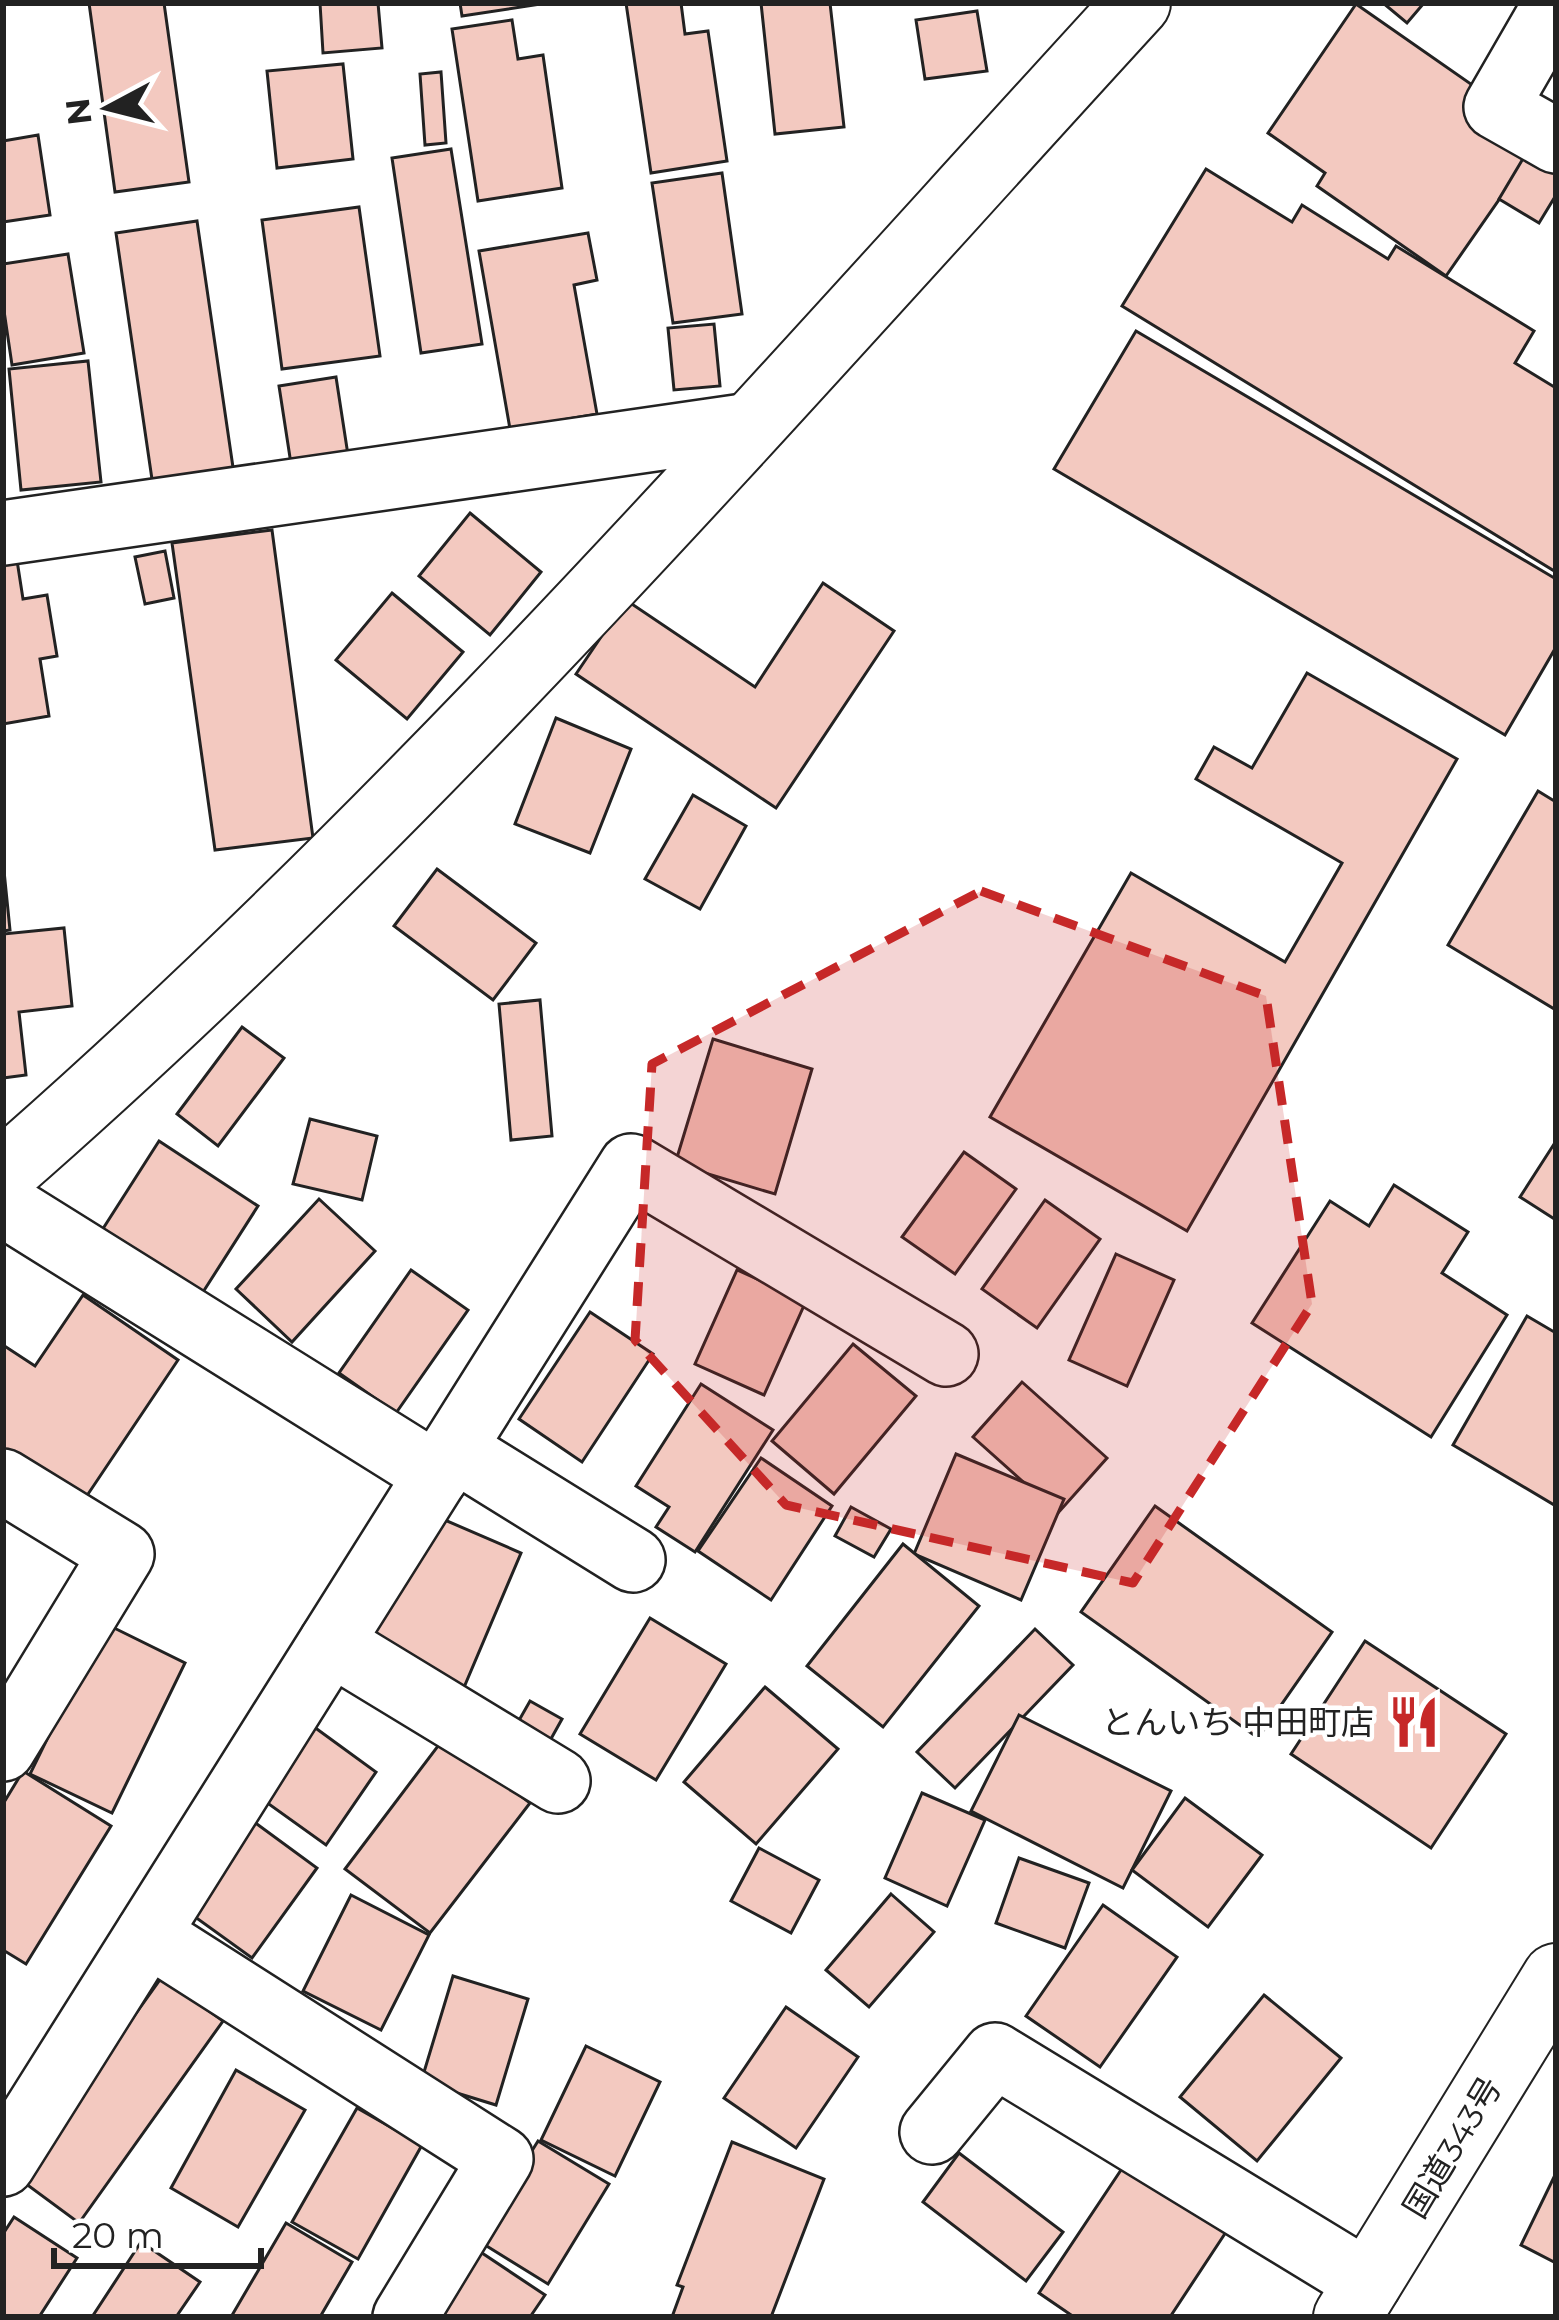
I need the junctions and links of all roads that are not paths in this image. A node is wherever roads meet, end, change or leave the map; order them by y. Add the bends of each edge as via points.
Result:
1 (1137, 3) edge
2 (1556, 3) edge
3 (1556, 141) edge
4 (751, 425) junction
5 (3, 533) edge
6 (3, 1173) edge
7 (3, 1204) edge
8 (946, 1354) dead end
9 (445, 1462) junction
10 (3, 1480) edge
11 (633, 1560) dead end
12 (331, 1643) junction
13 (3, 1749) edge
14 (558, 1781) dead end
15 (148, 1934) junction
16 (1556, 1977) edge
17 (932, 2132) dead end
18 (11, 2135) edge
19 (1358, 2300) edge
20 (405, 2317) edge

1 - 4 main road
2 - 3 street via 1496,106
4 - 5 street
4 - 6 main road via 434,766 135,1058
7 - 9 street
8 - 9 street via 632,1166
9 - 11 street
9 - 12 street
10 - 13 street via 122,1554
12 - 14 street
12 - 15 street
15 - 18 street
15 - 20 street via 501,2159
16 - 19 main road, 国道343号
17 - 19 street via 995,2055

